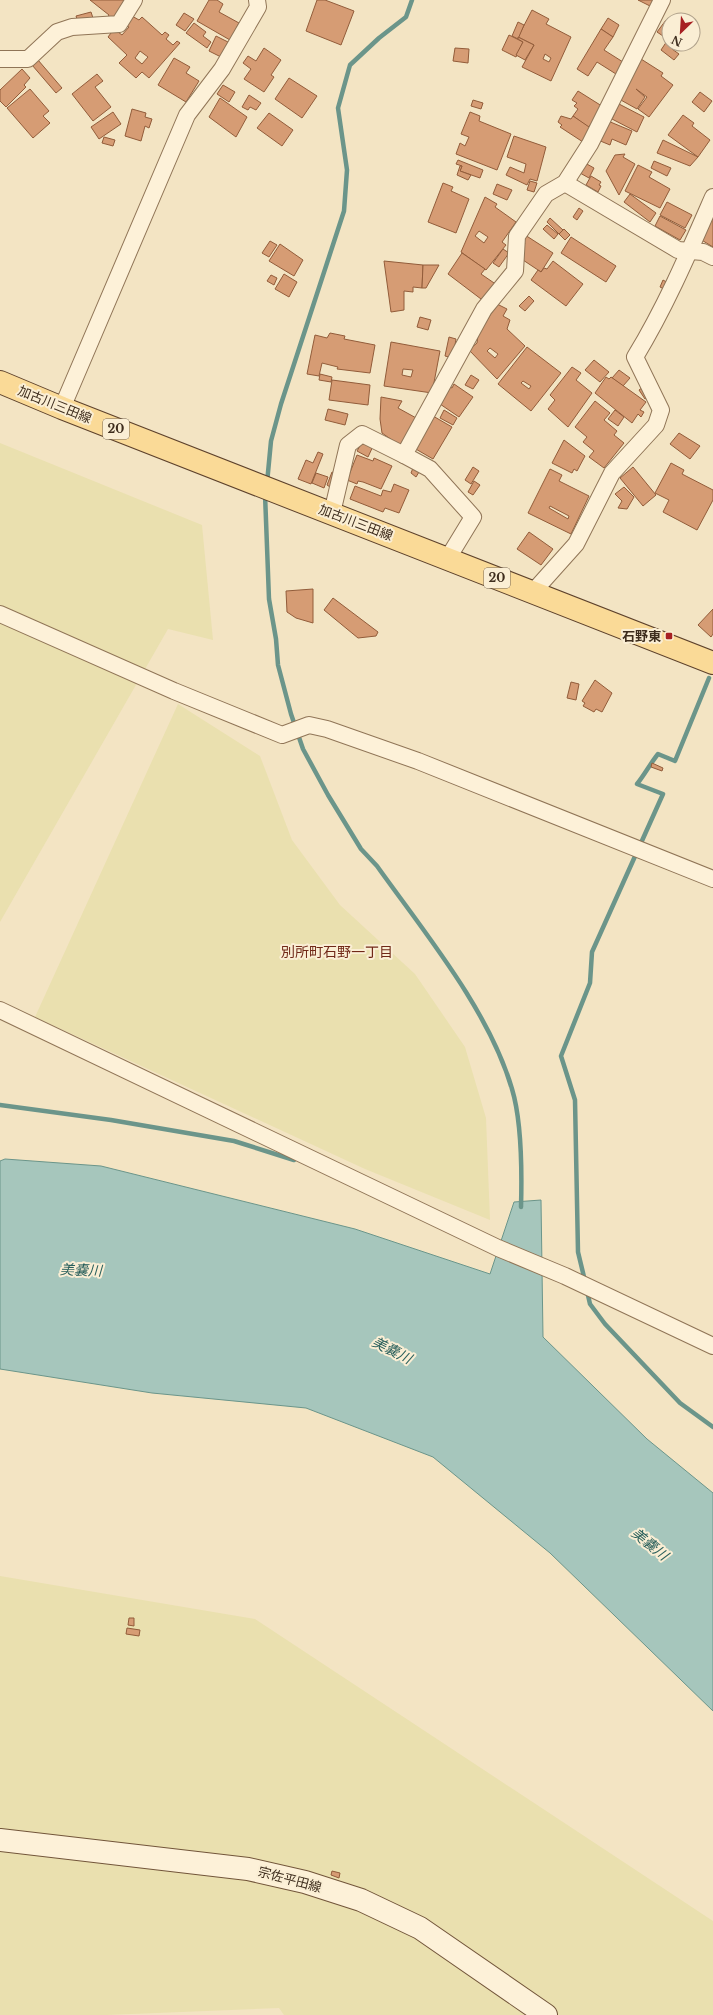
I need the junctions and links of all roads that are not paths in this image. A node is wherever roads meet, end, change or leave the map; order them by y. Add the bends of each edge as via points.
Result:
1 (134, 0) edge
2 (257, 0) edge
3 (662, 0) edge
4 (0, 59) edge
5 (565, 183) junction
6 (713, 197) edge
7 (690, 250) junction
8 (713, 257) edge
9 (0, 382) edge
10 (62, 408) junction
11 (404, 455) junction
12 (332, 513) junction
13 (448, 558) junction
14 (532, 592) junction
15 (0, 614) edge
16 (713, 662) edge
17 (713, 880) edge
18 (0, 1010) edge
19 (713, 1346) edge
20 (0, 1840) edge
21 (546, 2015) edge

1 - 4 street via 119,24 72,27 57,32 28,59
2 - 10 street via 258,7 222,69 187,115
3 - 5 street via 590,144
5 - 7 street via 678,250
5 - 11 street via 546,194 517,236 515,271 484,309
6 - 7 street
7 - 8 street
7 - 14 street via 635,357 660,410 656,425 612,473 576,544
9 - 10 main road, 加古川三田線 / 20
10 - 12 main road, 加古川三田線 / 20
11 - 12 street via 362,434 348,445
11 - 13 street via 430,469 473,517
12 - 13 main road, 加古川三田線 / 20
13 - 14 main road, 加古川三田線 / 20
14 - 16 main road, 加古川三田線 / 20
15 - 17 street via 174,691 282,735 309,725 327,729 418,761
18 - 19 street via 498,1248
20 - 21 main road, 宗佐平田線 via 248,1869 305,1882 361,1900 420,1928

